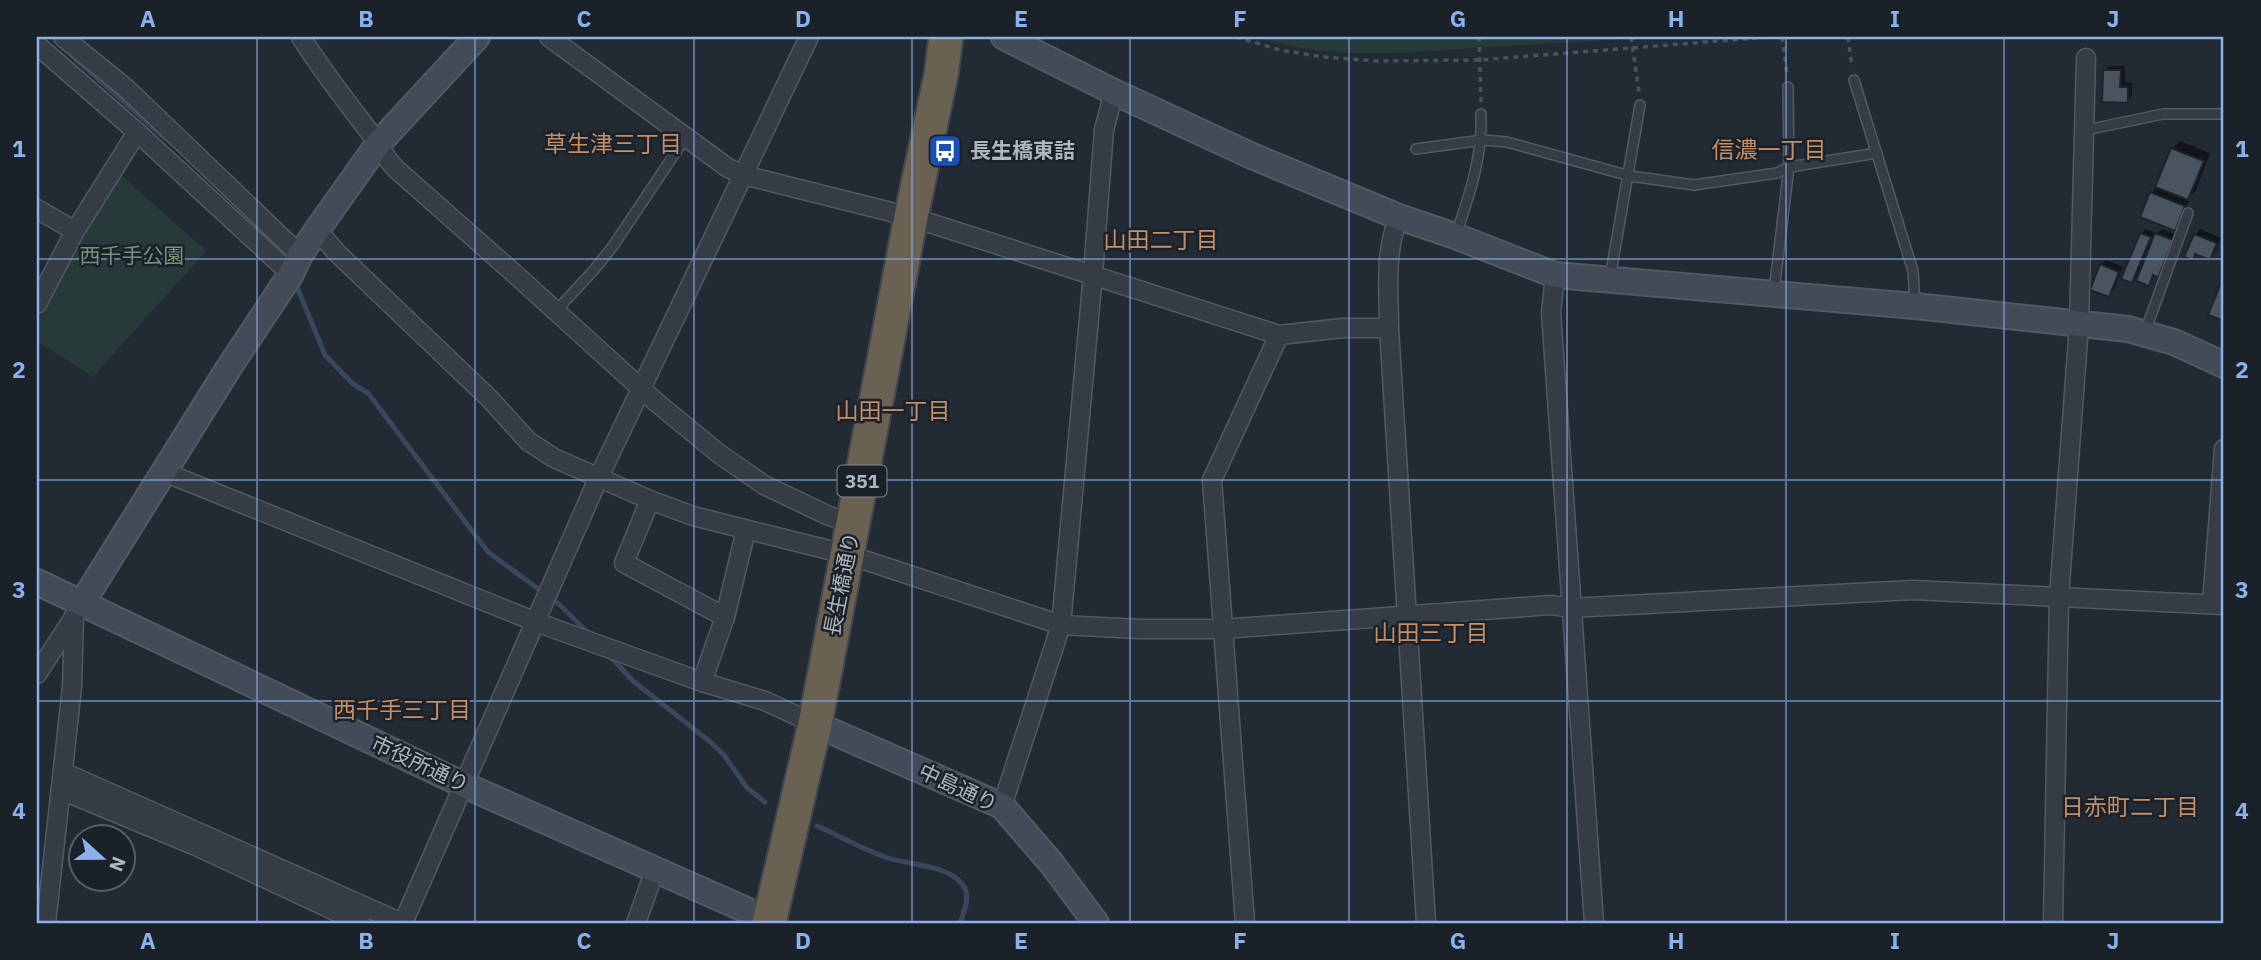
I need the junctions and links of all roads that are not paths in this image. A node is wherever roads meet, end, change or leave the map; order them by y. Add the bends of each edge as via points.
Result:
1 (63, 37) edge
2 (301, 37) edge
3 (477, 37) edge
4 (549, 37) edge
5 (809, 37) edge
6 (946, 37) edge
7 (1004, 37) edge
8 (37, 46) edge
9 (2086, 58) dead end
10 (1854, 80) road end
11 (1788, 87) road end
12 (1114, 92) junction
13 (1640, 105) road end
14 (1482, 114) road end
15 (2224, 114) edge
16 (2086, 130) junction
17 (137, 132) junction
18 (686, 137) junction
19 (1483, 139) junction
20 (378, 144) junction
21 (1416, 149) dead end
22 (1877, 153) junction
23 (1789, 167) junction
24 (743, 175) junction
25 (1630, 176) junction
26 (37, 209) edge
27 (2188, 213) dead end
28 (911, 217) junction
29 (1399, 217) junction
30 (317, 230) junction
31 (75, 231) junction
32 (1455, 236) junction
33 (295, 264) junction
34 (1094, 274) junction
35 (1555, 275) junction
36 (1611, 278) junction
37 (1773, 295) junction
38 (37, 304) edge
39 (1915, 306) junction
40 (556, 311) junction
41 (2079, 326) junction
42 (1389, 328) junction
43 (2144, 333) junction
44 (1279, 335) junction
45 (2224, 365) edge
46 (641, 387) junction
47 (2224, 449) edge
48 (163, 472) junction
49 (598, 479) junction
50 (650, 500) junction
51 (746, 530) junction
52 (851, 539) junction
53 (37, 582) edge
54 (2059, 597) junction
55 (2218, 604) edge
56 (1570, 608) junction
57 (78, 610) junction
58 (1405, 615) junction
59 (725, 617) junction
60 (536, 622) junction
61 (1060, 625) junction
62 (1222, 629) junction
63 (37, 674) edge
64 (702, 682) junction
65 (815, 724) junction
66 (62, 781) junction
67 (464, 785) junction
68 (1002, 806) junction
69 (654, 870) junction
70 (769, 922) edge
71 (46, 923) edge
72 (361, 923) edge
73 (402, 923) edge
74 (636, 923) edge
75 (1096, 923) edge
76 (1245, 923) edge
77 (1426, 923) edge
78 (1594, 923) edge
79 (2053, 923) edge

1 - 33 street via 127,89
2 - 20 street
3 - 20 street
4 - 18 street
5 - 24 street
6 - 28 highway, 長生橋通り / 351
7 - 12 street
8 - 17 street
9 - 16 street
10 - 22 lane
11 - 23 lane
12 - 29 street
12 - 34 street via 1104,130
13 - 25 lane
14 - 19 lane
15 - 16 lane via 2163,114
16 - 41 street
17 - 31 street
17 - 33 street
18 - 24 street
18 - 40 lane via 613,246
19 - 21 lane
19 - 25 lane
19 - 32 lane
20 - 30 street
20 - 40 street via 396,169
22 - 23 lane
22 - 39 lane via 1913,271
23 - 25 lane via 1777,173 1694,185
23 - 37 lane
24 - 28 street
24 - 46 street
25 - 36 lane
26 - 31 street
27 - 43 lane
28 - 34 street
28 - 52 highway, 長生橋通り / 351
29 - 32 street
29 - 42 street via 1390,251
30 - 33 street
30 - 49 street via 528,441
31 - 38 street
32 - 35 street
33 - 48 street
34 - 44 street
34 - 61 street
35 - 36 street
35 - 56 street via 1551,313
36 - 37 street
37 - 39 street
39 - 41 street
40 - 46 street
41 - 43 street
41 - 54 street
42 - 44 street
42 - 58 street
43 - 45 street
44 - 62 street via 1212,480
46 - 49 street
46 - 52 street via 718,453 764,485 827,515
47 - 55 street
48 - 57 street
48 - 60 street
49 - 50 street
49 - 60 street
50 - 51 street
50 - 59 street via 624,563
51 - 52 street
51 - 59 street
52 - 61 street
52 - 65 highway, 長生橋通り / 351
53 - 57 street, 市役所通り
54 - 55 street
54 - 56 street via 1913,590
54 - 79 street
56 - 58 street via 1552,605
56 - 78 street
57 - 63 street
57 - 66 street
57 - 67 street, 市役所通り
58 - 62 street
58 - 77 street
59 - 64 street
60 - 64 street
60 - 67 street
61 - 62 street
61 - 68 street
62 - 76 street
64 - 65 street via 765,701
65 - 68 street, 中島通り
65 - 70 highway, 長生橋通り / 351
66 - 71 street
66 - 72 street
66 - 73 street
67 - 69 street, 市役所通り
67 - 73 street
68 - 75 street, 中島通り
69 - 70 street, 市役所通り
69 - 74 street

